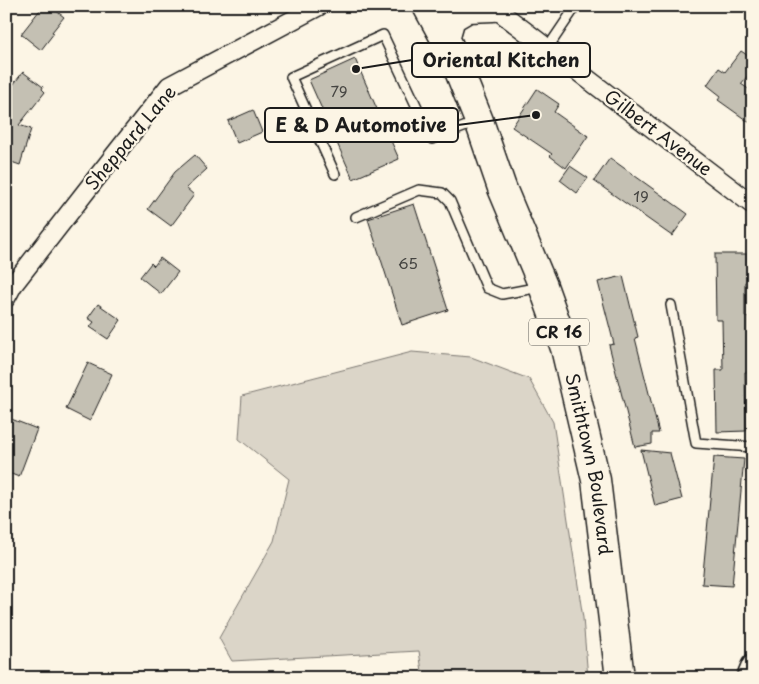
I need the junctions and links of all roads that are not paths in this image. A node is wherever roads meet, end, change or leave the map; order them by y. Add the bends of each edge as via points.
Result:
1 (319, 6) edge
2 (427, 6) edge
3 (492, 7) edge
4 (573, 8) edge
5 (445, 39) junction
6 (547, 49) junction
7 (479, 121) junction
8 (335, 174) dead end
9 (753, 205) edge
10 (356, 217) dead end
11 (543, 286) junction
12 (6, 298) edge
13 (671, 305) dead end
14 (753, 447) edge
15 (753, 666) edge
16 (620, 678) edge
17 (748, 678) edge

1 - 12 street, Sheppard Lane via 169,86
2 - 5 main road, Smithtown Boulevard / CR 16
3 - 5 main road via 468,8 451,18
3 - 6 street, Gilbert Avenue
4 - 6 lane
5 - 7 main road, Smithtown Boulevard / CR 16
6 - 9 street, Gilbert Avenue
7 - 8 lane via 432,139 383,35 291,78
7 - 11 main road, Smithtown Boulevard / CR 16 via 502,188
10 - 11 lane via 419,190 442,192 450,201 487,288 502,294
11 - 16 main road, Smithtown Boulevard / CR 16 via 564,348 596,480
13 - 14 lane via 696,443
15 - 17 street

